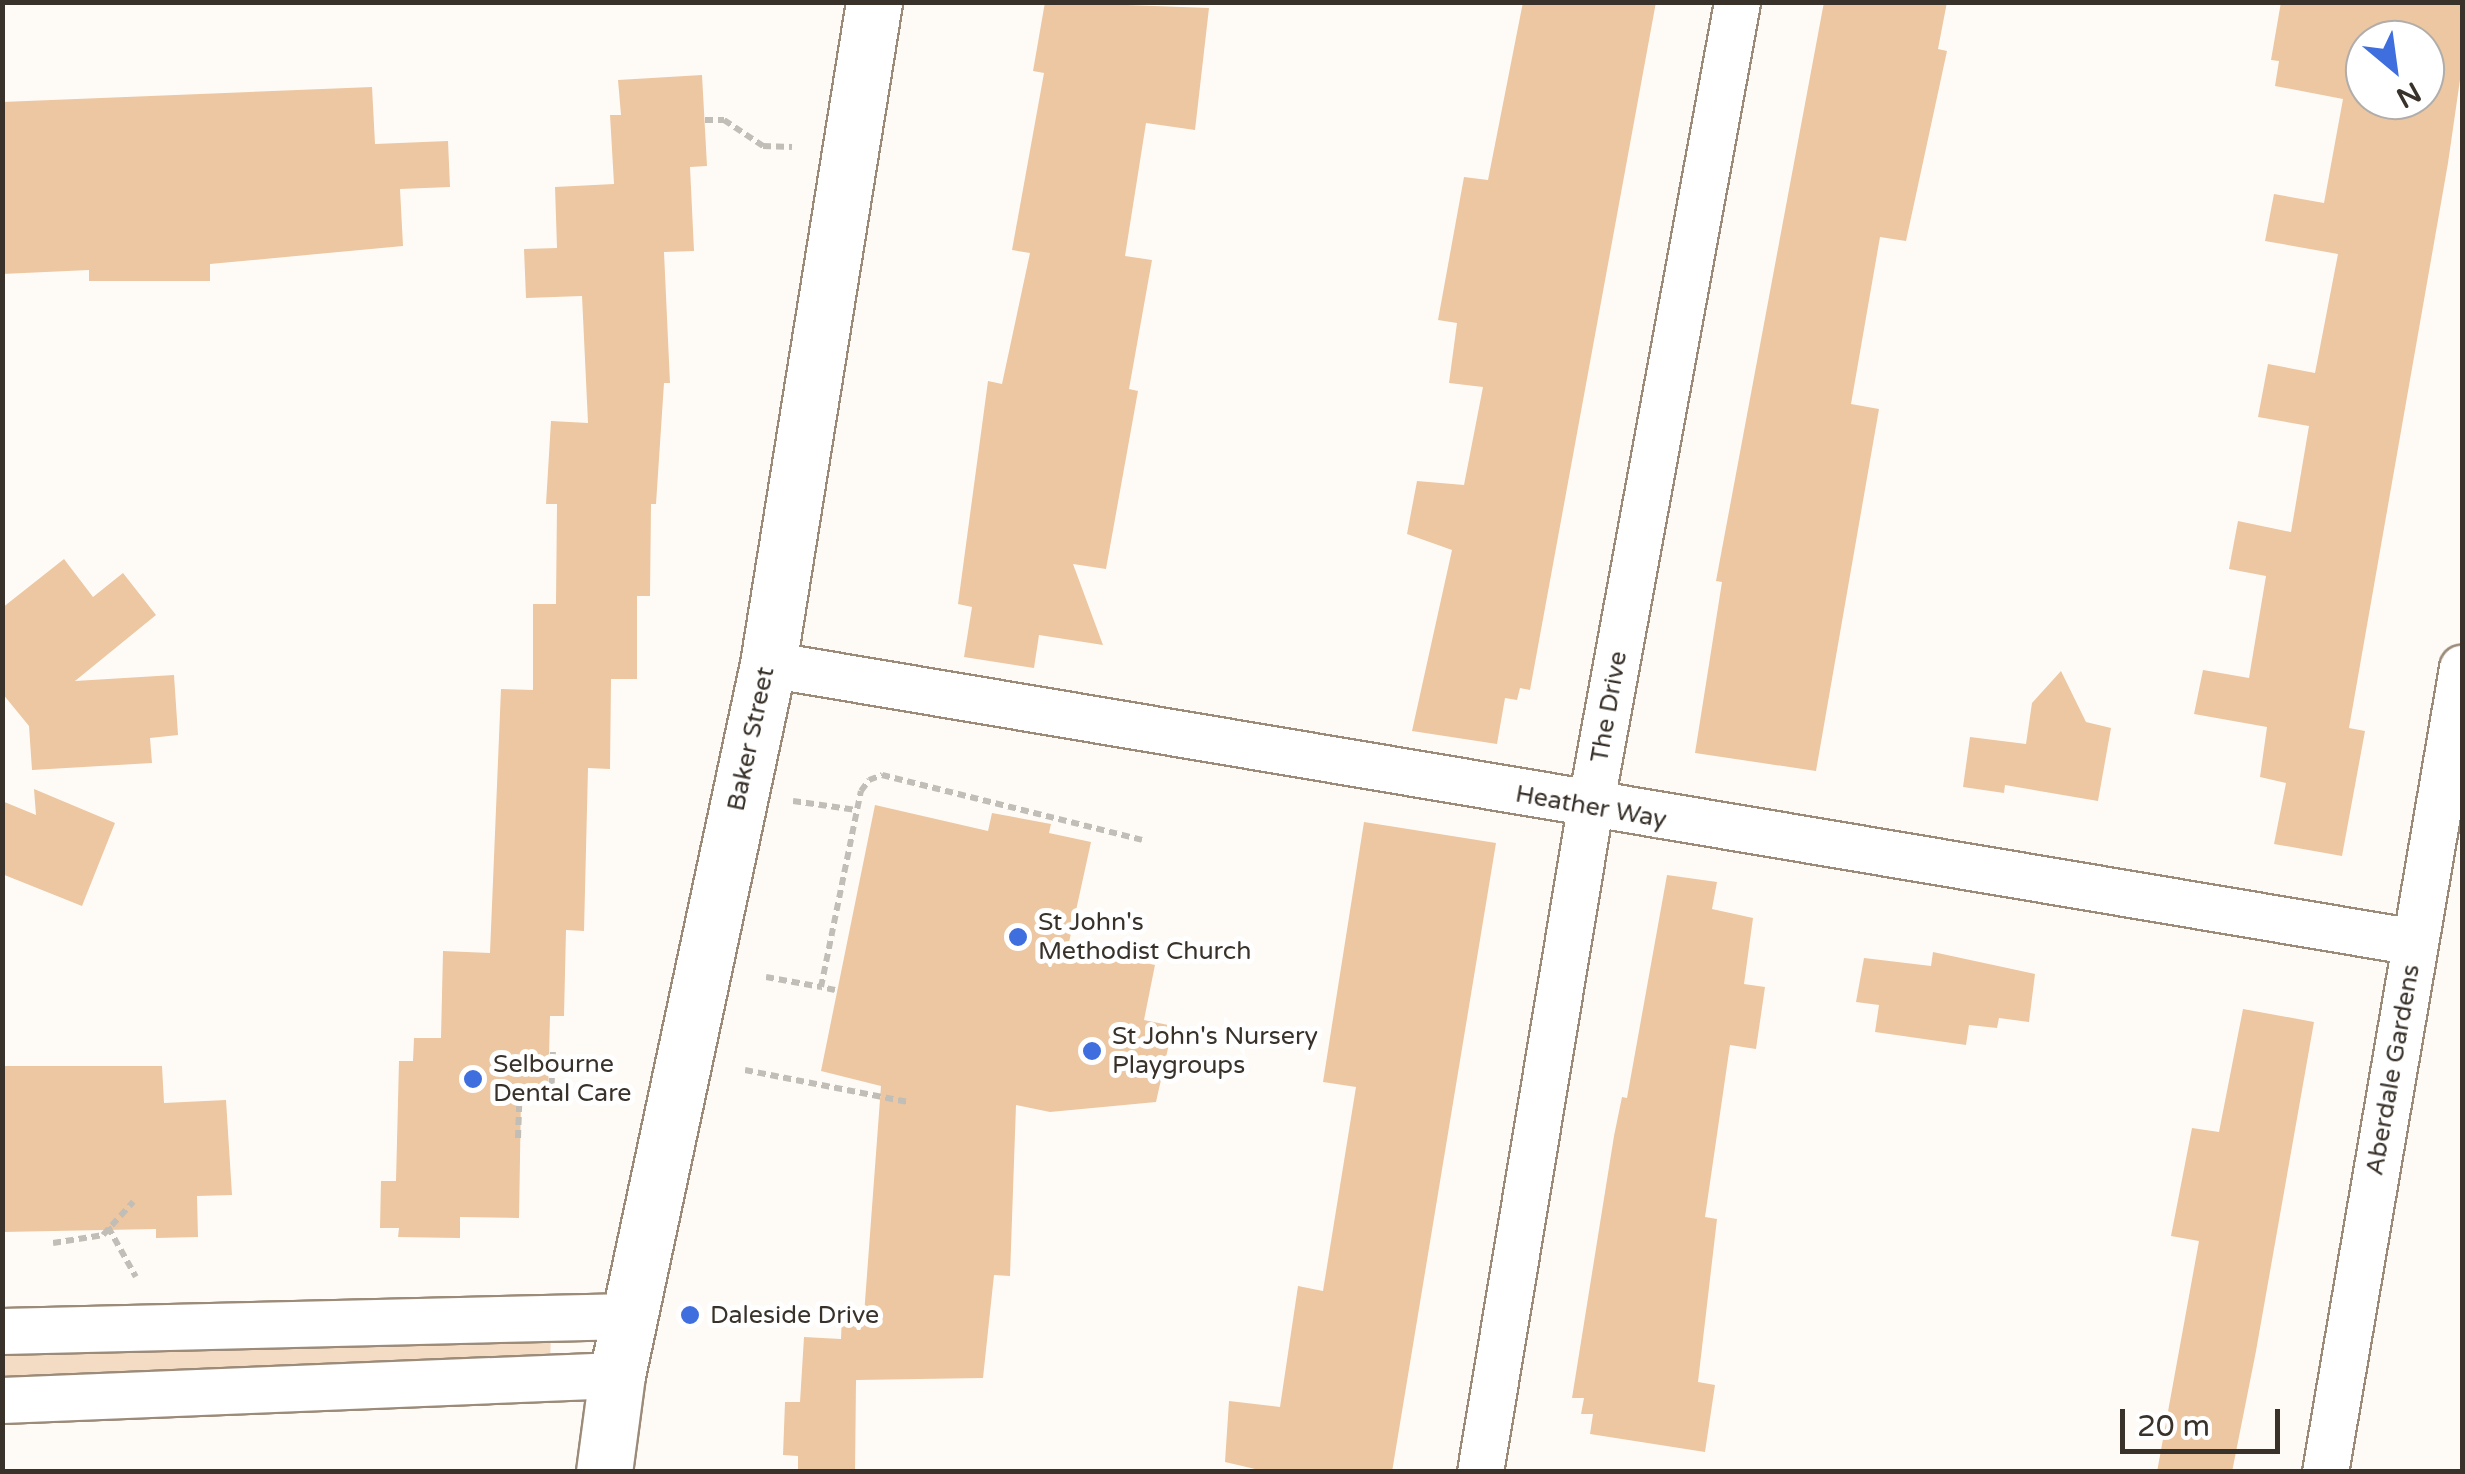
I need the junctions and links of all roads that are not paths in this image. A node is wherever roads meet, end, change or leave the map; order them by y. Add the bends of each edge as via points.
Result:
1 (874, 2) edge
2 (1737, 2) edge
3 (768, 664) junction
4 (2462, 668) edge
5 (1590, 807) junction
6 (2415, 942) junction
7 (630, 1316) junction
8 (2, 1331) edge
9 (617, 1375) junction
10 (2, 1400) edge
11 (604, 1472) edge
12 (1480, 1472) edge
13 (2324, 1472) edge

1 - 3 street, Baker Street
2 - 5 street, The Drive
3 - 5 street, Heather Way
3 - 7 street, Baker Street
4 - 6 street, Aberdale Gardens
5 - 6 street, Heather Way
5 - 12 street, The Drive
6 - 13 street, Aberdale Gardens
7 - 8 street
7 - 9 street, Baker Street
9 - 10 street
9 - 11 street, Baker Street

